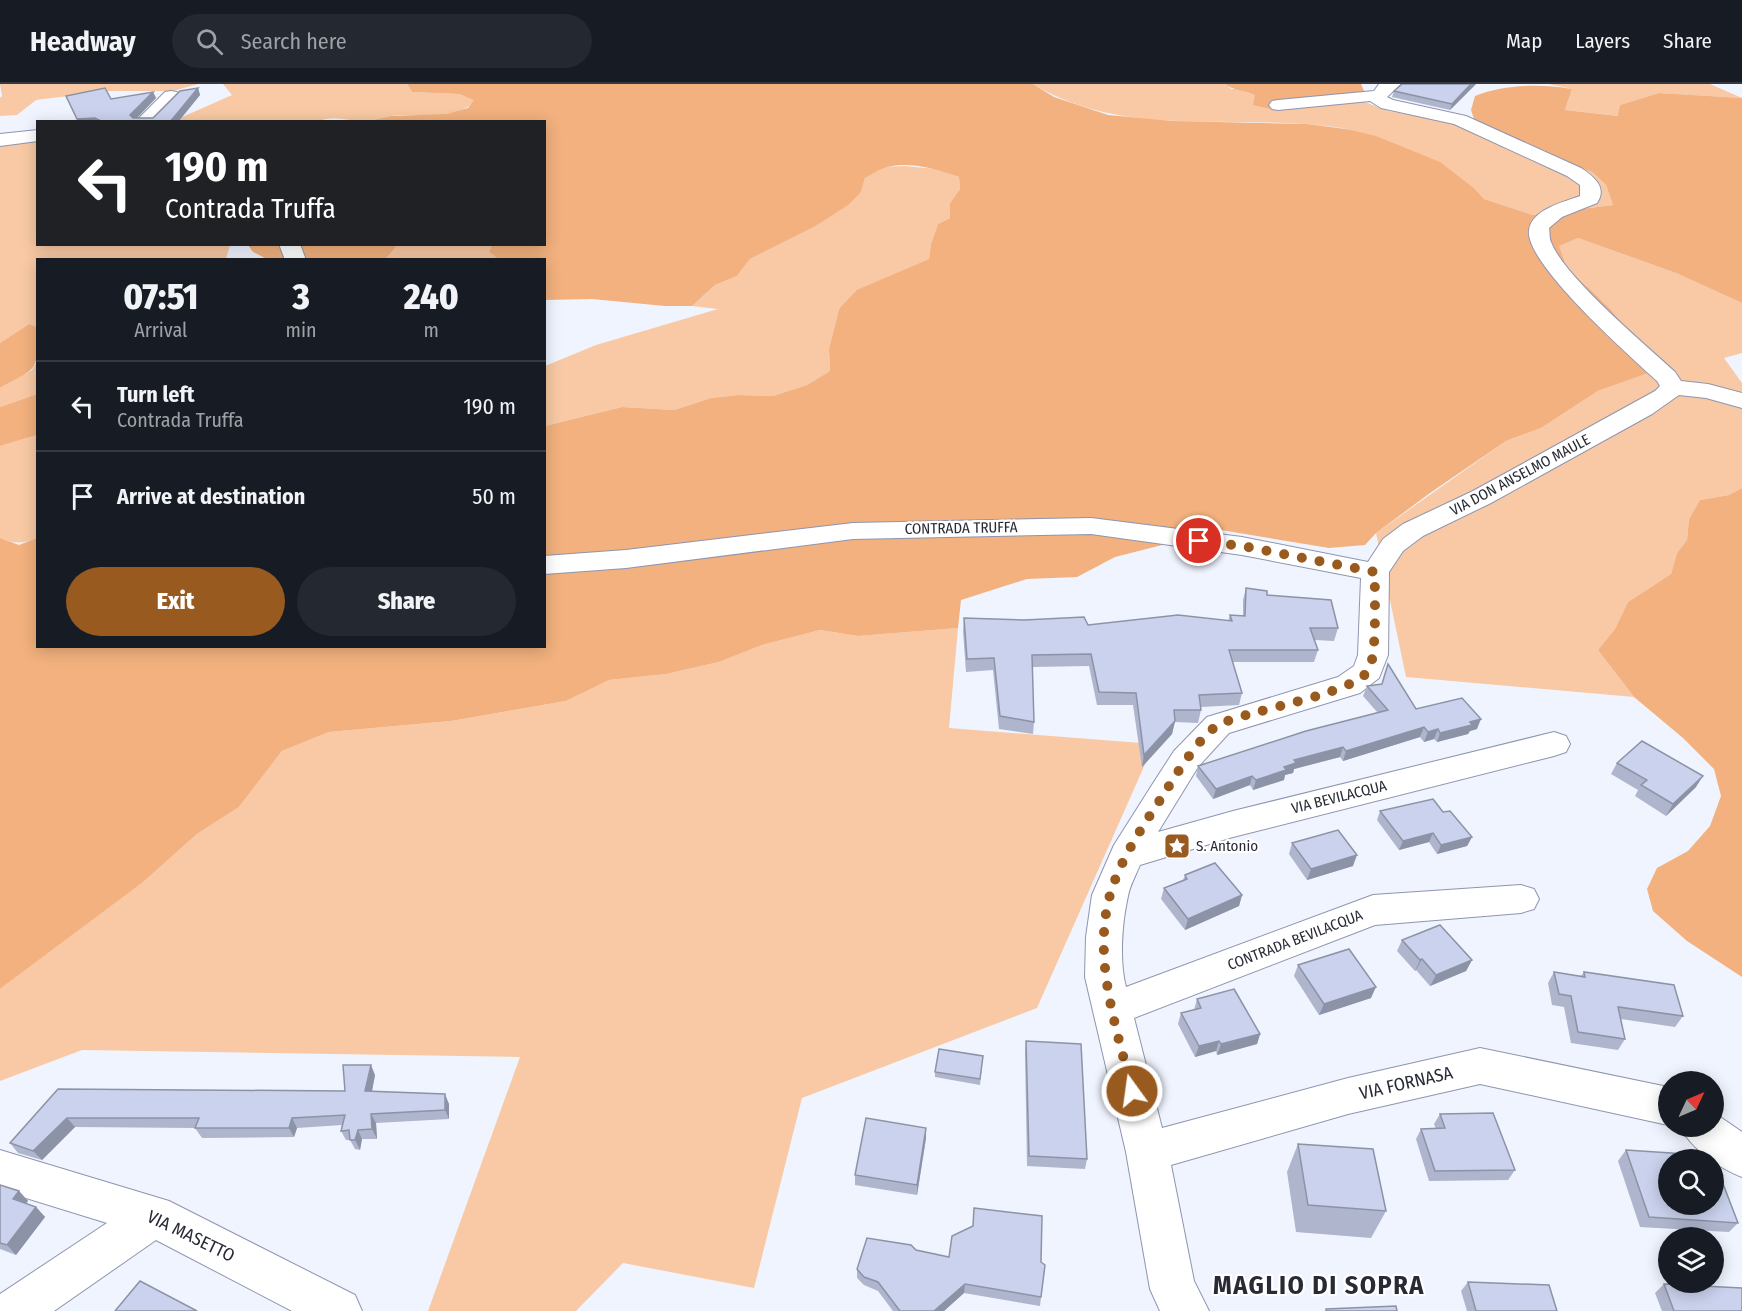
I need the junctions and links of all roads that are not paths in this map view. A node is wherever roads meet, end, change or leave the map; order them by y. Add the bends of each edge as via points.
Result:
1 (1392, 84) edge
2 (171, 96) edge
3 (1371, 96) dead end
4 (1278, 105) dead end
5 (146, 120) edge
6 (36, 135) edge
7 (0, 140) edge
8 (1673, 387) junction
9 (1742, 401) edge
10 (546, 565) edge
11 (1375, 572) junction
12 (1554, 744) dead end
13 (1126, 855) junction
14 (1521, 899) dead end
15 (1112, 1009) junction
16 (1658, 1104) edge
17 (1716, 1137) edge
18 (1147, 1152) junction
19 (1742, 1156) edge
20 (0, 1170) edge
21 (154, 1216) junction
22 (15, 1311) edge
23 (339, 1311) edge
24 (1186, 1311) edge

1 - 8 street via 1377,99 1460,120 1590,183 1590,199 1564,208 1542,222 1537,238 1564,276 1668,377
2 - 5 street
3 - 4 street
6 - 7 street
8 - 9 street via 1708,391
8 - 11 street, VIA DON ANSELMO MAULE via 1643,409 1413,530 1393,545
10 - 11 street, CONTRADA TRUFFA via 626,560 853,531 1090,526 1242,546
11 - 13 street via 1373,655 1368,671 1349,686 1218,725 1186,759
12 - 13 street, VIA BEVILACQUA via 1233,824
13 - 15 street via 1110,895 1105,937 1104,977
14 - 15 street, CONTRADA BEVILACQUA via 1373,910
15 - 18 street
16 - 18 street, VIA FORNASA via 1480,1066 1348,1096
17 - 19 street
18 - 24 street via 1173,1289
20 - 21 street, VIA MASETTO
21 - 22 street
21 - 23 street, VIA MASETTO

